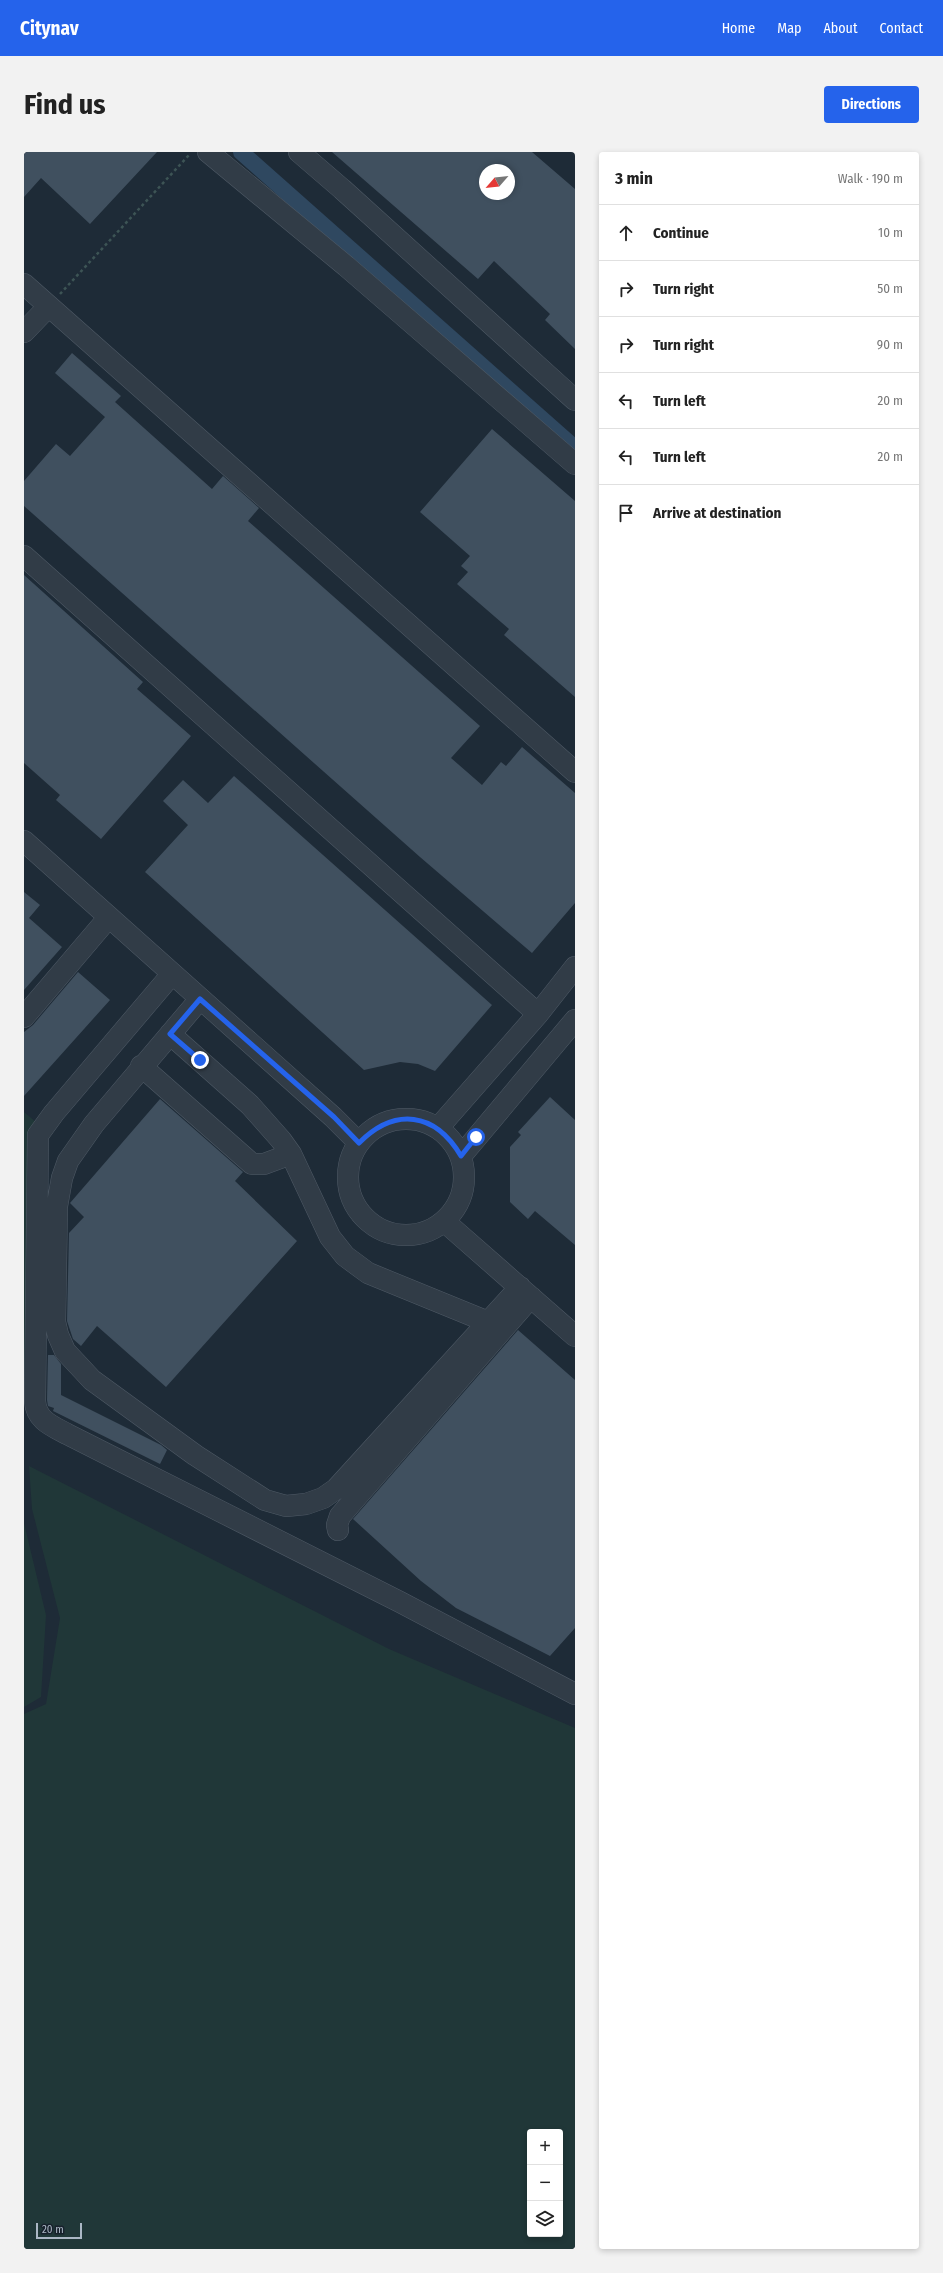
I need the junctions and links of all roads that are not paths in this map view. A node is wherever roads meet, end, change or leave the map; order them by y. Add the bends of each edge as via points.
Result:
1 (208, 152) edge
2 (299, 152) edge
3 (24, 284) edge
4 (49, 306) junction
5 (24, 332) edge
6 (575, 400) edge
7 (575, 464) edge
8 (24, 556) edge
9 (575, 772) edge
10 (24, 841) edge
11 (110, 917) junction
12 (575, 967) edge
13 (172, 974) junction
14 (200, 999) junction
15 (538, 1014) junction
16 (24, 1017) edge
17 (571, 1033) edge
18 (170, 1034) junction
19 (141, 1066) junction
20 (438, 1128) junction
21 (359, 1143) junction
22 (291, 1154) junction
23 (461, 1156) junction
24 (445, 1222) junction
25 (525, 1292) junction
26 (488, 1322) junction
27 (575, 1336) edge
28 (338, 1530) dead end
29 (575, 1694) edge

1 - 7 street via 346,266
2 - 6 street
3 - 4 street
4 - 5 street
4 - 9 street
8 - 15 street
10 - 11 street
11 - 13 street
11 - 16 street
12 - 15 street
13 - 14 street
13 - 29 street via 38,1135 35,1394 37,1413 42,1419 67,1434 400,1602
14 - 18 street
14 - 21 street via 334,1117
15 - 20 street
17 - 23 street
18 - 19 street
18 - 22 street via 250,1104
19 - 22 street via 252,1164 264,1164
19 - 26 street via 68,1161 57,1206 55,1322 66,1351 92,1380 195,1455 265,1500 286,1506 306,1504 323,1498 336,1489
20 - 21 street via 417,1120 394,1120 373,1129
20 - 23 street via 451,1139
21 - 24 street via 350,1160 348,1177 350,1193 357,1209 368,1222 398,1236 415,1236 431,1231
22 - 26 street via 316,1211 330,1237 345,1256 368,1273
23 - 24 street via 464,1172 463,1190 457,1208
24 - 25 street
25 - 26 street
25 - 27 street
25 - 28 street via 340,1516

